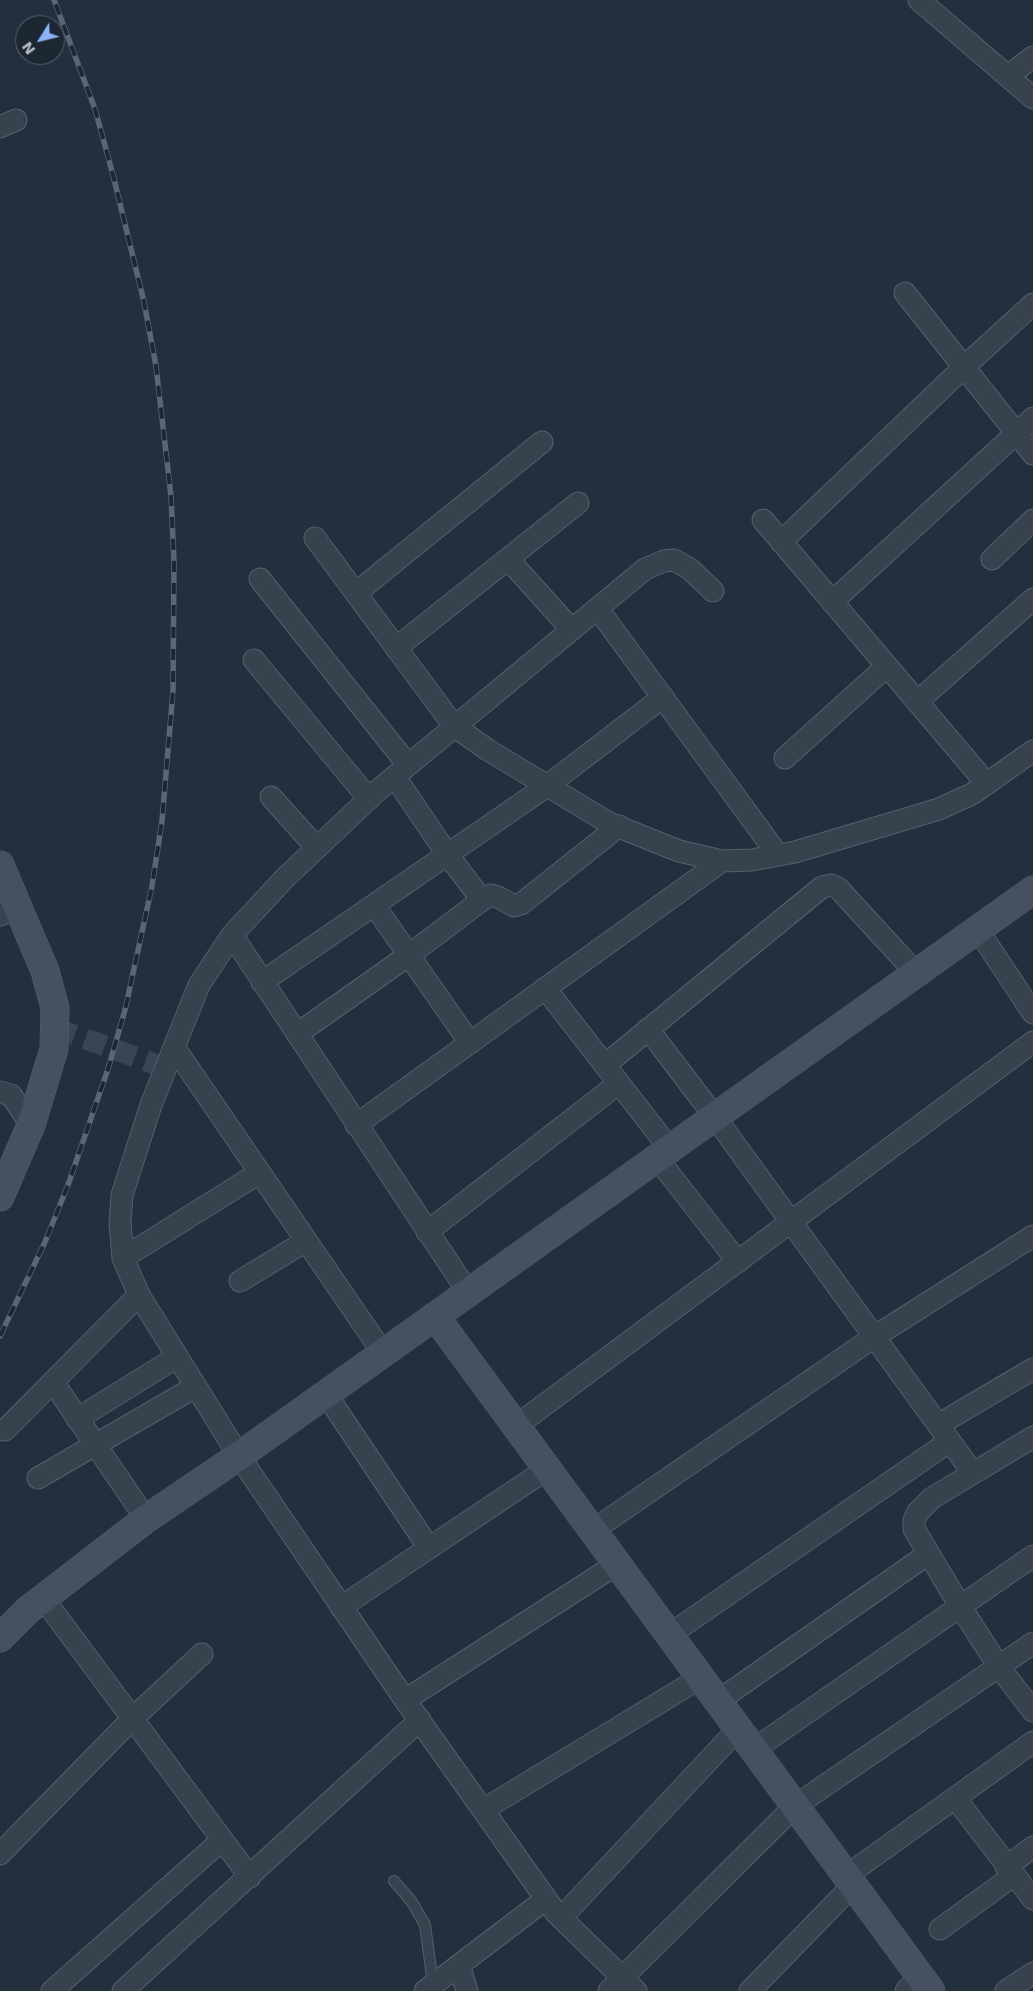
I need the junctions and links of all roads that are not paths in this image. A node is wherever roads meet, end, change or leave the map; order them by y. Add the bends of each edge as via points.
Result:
1 (925, 2) edge
2 (1033, 57) edge
3 (1008, 76) junction
4 (1033, 98) edge
5 (905, 293) dead end
6 (1033, 304) edge
7 (964, 367) junction
8 (1033, 418) edge
9 (1016, 434) junction
10 (542, 442) dead end
11 (1033, 454) edge
12 (578, 503) dead end
13 (763, 520) dead end
14 (1033, 520) edge
15 (315, 538) dead end
16 (781, 542) junction
17 (508, 558) junction
18 (992, 559) dead end
19 (260, 580) dead end
20 (713, 590) dead end
21 (356, 593) junction
22 (1033, 599) edge
23 (832, 602) junction
24 (598, 609) junction
25 (572, 630) junction
26 (396, 648) junction
27 (254, 660) dead end
28 (887, 666) junction
29 (663, 697) junction
30 (918, 702) junction
31 (454, 726) junction
32 (1033, 751) edge
33 (785, 758) dead end
34 (402, 771) junction
35 (988, 784) junction
36 (547, 786) junction
37 (271, 797) dead end
38 (369, 799) junction
39 (619, 826) junction
40 (317, 848) junction
41 (447, 854) junction
42 (778, 855) junction
43 (722, 861) junction
44 (0, 865) edge
45 (1032, 893) edge
46 (482, 900) junction
47 (374, 905) junction
48 (9, 911) edge
49 (978, 930) junction
50 (232, 935) junction
51 (409, 955) junction
52 (916, 973) junction
53 (262, 982) junction
54 (545, 988) junction
55 (1033, 1013) edge
56 (648, 1029) junction
57 (297, 1034) junction
58 (1033, 1042) edge
59 (470, 1043) junction
60 (174, 1047) junction
61 (605, 1065) junction
62 (619, 1083) junction
63 (0, 1092) edge
64 (715, 1117) junction
65 (356, 1124) junction
66 (31, 1125) junction
67 (664, 1153) junction
68 (259, 1173) junction
69 (0, 1197) edge
70 (792, 1223) junction
71 (427, 1232) junction
72 (1033, 1236) edge
73 (306, 1241) junction
74 (123, 1258) junction
75 (738, 1262) junction
76 (240, 1281) dead end
77 (468, 1292) junction
78 (139, 1295) junction
79 (435, 1316) junction
80 (874, 1337) junction
81 (383, 1353) junction
82 (177, 1357) junction
83 (1033, 1369) edge
84 (52, 1382) junction
85 (195, 1387) junction
86 (326, 1394) junction
87 (77, 1419) junction
88 (516, 1426) junction
89 (6, 1430) dead end
90 (944, 1433) junction
91 (1033, 1437) edge
92 (94, 1445) junction
93 (239, 1456) junction
94 (547, 1469) junction
95 (972, 1472) junction
96 (38, 1478) dead end
97 (146, 1519) junction
98 (592, 1530) junction
99 (429, 1548) junction
100 (928, 1554) junction
101 (1033, 1556) edge
102 (617, 1564) junction
103 (43, 1598) junction
104 (960, 1606) junction
105 (341, 1607) junction
106 (669, 1635) junction
107 (0, 1638) edge
108 (1033, 1644) edge
109 (202, 1654) dead end
110 (999, 1667) junction
111 (700, 1678) junction
112 (405, 1700) junction
113 (718, 1701) junction
114 (1033, 1711) edge
115 (132, 1719) junction
116 (420, 1720) junction
117 (745, 1739) junction
118 (1033, 1742) edge
119 (955, 1798) junction
120 (795, 1806) junction
121 (483, 1810) junction
122 (222, 1840) junction
123 (1033, 1846) edge
124 (0, 1854) edge
125 (1010, 1872) junction
126 (250, 1877) junction
127 (849, 1881) junction
128 (394, 1882) dead end
129 (1033, 1899) edge
130 (546, 1900) junction
131 (561, 1918) junction
132 (940, 1929) dead end
133 (459, 1966) junction
134 (1033, 1973) edge
135 (622, 1986) edge
136 (919, 1986) edge
137 (132, 1988) edge
138 (429, 1988) edge
139 (52, 1991) edge
140 (467, 1991) edge
141 (750, 1991) edge
142 (1006, 1991) edge

1 - 3 street
2 - 3 street
3 - 4 street
5 - 7 street
6 - 7 street
7 - 9 street
7 - 16 street
8 - 9 street
9 - 11 street
9 - 23 street
10 - 21 street
12 - 17 street
13 - 16 street
14 - 18 street
15 - 21 street
16 - 23 street
17 - 25 street
17 - 26 street
19 - 34 street
20 - 24 street via 690,569 674,560 664,561 645,569
21 - 26 street
22 - 30 street
23 - 28 street
24 - 25 street
24 - 29 street
25 - 31 street
26 - 31 street
27 - 38 street
28 - 30 street
28 - 33 street
29 - 36 street
29 - 42 street
30 - 35 street
31 - 34 street
31 - 36 street
32 - 35 street
34 - 38 street
34 - 41 street
35 - 42 street via 939,809
36 - 39 street
36 - 41 street
37 - 40 street
38 - 40 street
39 - 43 street via 679,852
39 - 46 street via 521,904 514,906 491,895
40 - 50 street
41 - 46 street
41 - 47 street
42 - 43 street
43 - 54 street
44 - 48 street
45 - 49 street
46 - 51 street
47 - 51 street
47 - 53 street
48 - 66 street via 44,971 55,1008 54,1050
49 - 52 street
49 - 55 street
50 - 53 street
50 - 60 street via 199,985
51 - 57 street
51 - 59 street
52 - 56 street via 838,888 831,885 822,887
52 - 64 street
53 - 57 street
54 - 59 street
54 - 61 street
56 - 61 street
56 - 64 street
57 - 65 street
58 - 70 street
59 - 65 street
60 - 68 street
60 - 74 street via 151,1104 122,1195
61 - 62 street
62 - 67 street
62 - 71 street
63 - 66 street via 11,1096
64 - 67 street
64 - 70 street
65 - 71 street
66 - 69 street
67 - 75 street
67 - 77 street
68 - 73 street
68 - 74 street
70 - 75 street
70 - 80 street
71 - 77 street
72 - 80 street
73 - 76 street
73 - 81 street
74 - 78 street
75 - 88 street
77 - 79 street
78 - 82 street
78 - 84 street
79 - 81 street
79 - 88 street
80 - 90 street
80 - 98 street
81 - 86 street
82 - 85 street
82 - 87 street
83 - 90 street
84 - 87 street
84 - 89 street
85 - 92 street
85 - 93 street
86 - 93 street
86 - 99 street
87 - 92 street
88 - 94 street
90 - 95 street
90 - 106 street
91 - 95 street
92 - 96 street
92 - 97 street
93 - 97 street
93 - 105 street
94 - 98 street
94 - 99 street
95 - 100 street via 932,1498 917,1513 914,1528
97 - 103 street
98 - 102 street
99 - 105 street
100 - 104 street
100 - 113 street
101 - 104 street
102 - 106 street
102 - 112 street
103 - 107 street
103 - 115 street
104 - 110 street
104 - 117 street
105 - 112 street
106 - 111 street
108 - 110 street
109 - 115 street
110 - 114 street
110 - 120 street
111 - 113 street
111 - 121 street
112 - 116 street
113 - 117 street
115 - 122 street
115 - 124 street
116 - 121 street
116 - 126 street
117 - 120 street
117 - 131 street
118 - 119 street
119 - 125 street
119 - 127 street
120 - 127 street
120 - 135 street
121 - 130 street
122 - 126 street
122 - 139 street
123 - 125 street
125 - 129 street
125 - 132 street
126 - 137 street
127 - 136 street
127 - 141 street
128 - 138 lane via 412,1902 425,1926
130 - 131 street
130 - 133 street
131 - 135 street
133 - 138 street
133 - 140 street
134 - 142 street

